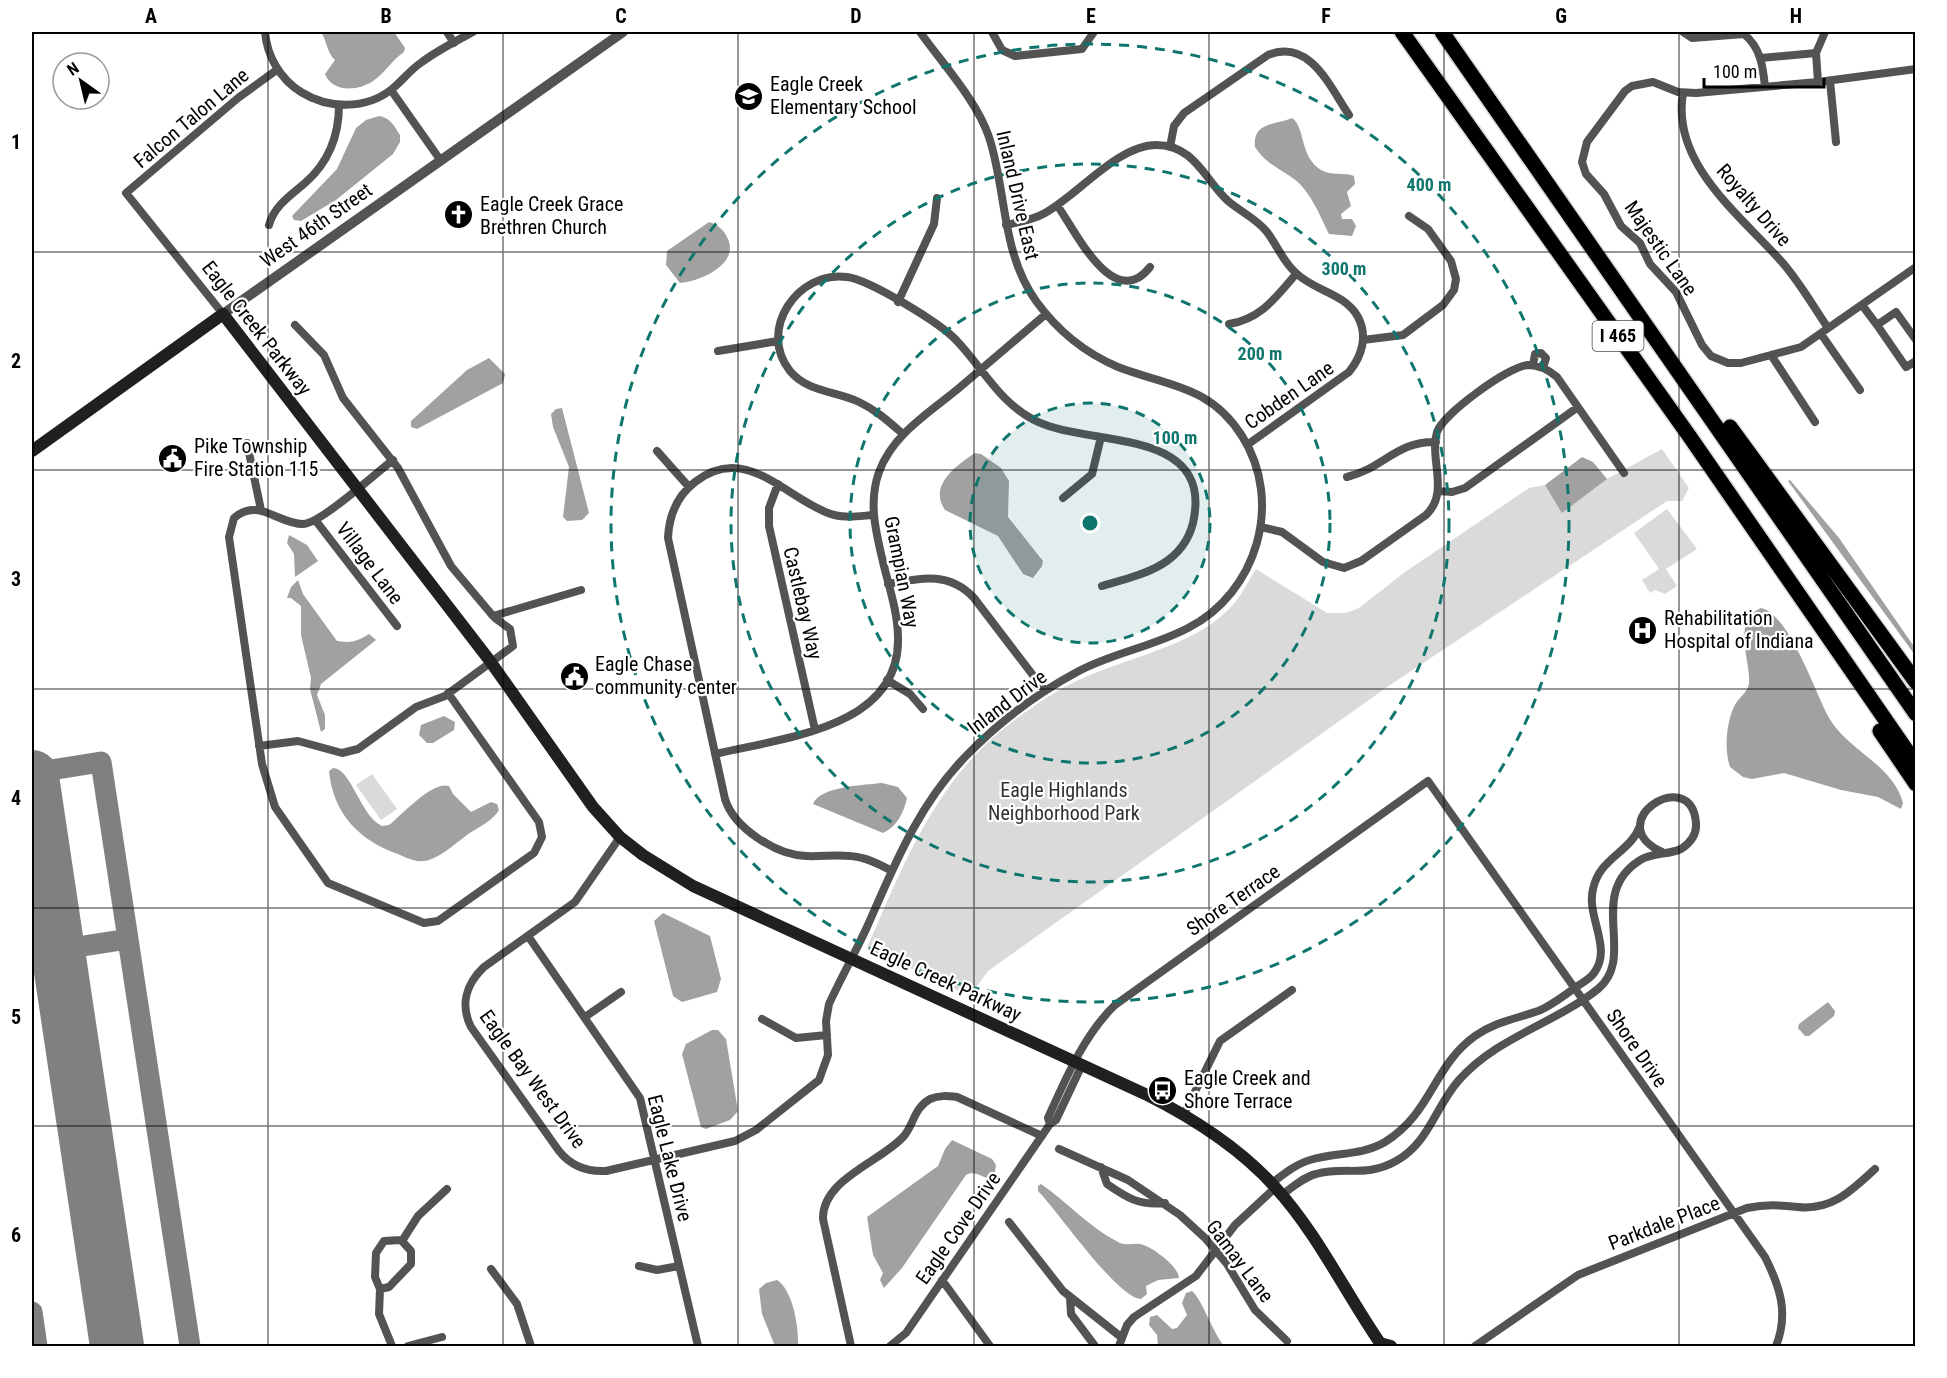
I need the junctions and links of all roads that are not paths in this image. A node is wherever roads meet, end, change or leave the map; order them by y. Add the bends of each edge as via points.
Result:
1 (265, 32) edge
2 (447, 32) edge
3 (473, 32) edge
4 (623, 32) edge
5 (920, 32) edge
6 (992, 32) edge
7 (1094, 32) edge
8 (1402, 32) edge
9 (1442, 32) edge
10 (1683, 32) edge
11 (1825, 32) edge
12 (1744, 33) edge
13 (454, 43) junction
14 (1816, 53) junction
15 (1761, 58) junction
16 (278, 69) junction
17 (1916, 69) edge
18 (1830, 81) junction
19 (1818, 82) junction
20 (1765, 87) junction
21 (391, 90) junction
22 (1683, 93) junction
23 (339, 105) junction
24 (1349, 115) dead end
25 (1836, 142) dead end
26 (1170, 147) junction
27 (441, 160) junction
28 (126, 193) joint
29 (937, 198) dead end
30 (1057, 205) junction
31 (1409, 216) dead end
32 (269, 225) dead end
33 (1006, 225) junction
34 (1149, 267) dead end
35 (1916, 267) edge
36 (1296, 274) junction
37 (898, 302) junction
38 (1862, 305) junction
39 (224, 314) junction
40 (1046, 314) junction
41 (1229, 324) dead end
42 (295, 325) dead end
43 (1877, 325) junction
44 (1824, 331) junction
45 (1363, 340) junction
46 (1659, 340) junction
47 (1916, 340) edge
48 (778, 341) junction
49 (718, 351) dead end
50 (1770, 356) junction
51 (1916, 361) edge
52 (1533, 365) junction
53 (1543, 368) junction
54 (980, 370) junction
55 (1860, 390) dead end
56 (1578, 407) junction
57 (1815, 422) dead end
58 (903, 434) junction
59 (1101, 437) junction
60 (1436, 442) junction
61 (247, 443) dead end
62 (1247, 445) junction
63 (32, 451) edge
64 (657, 451) dead end
65 (393, 460) junction
66 (1624, 473) dead end
67 (1347, 477) dead end
68 (778, 484) junction
69 (689, 487) junction
70 (357, 488) junction
71 (1438, 491) junction
72 (1064, 498) dead end
73 (261, 510) junction
74 (873, 515) junction
75 (316, 521) junction
76 (1261, 527) junction
77 (1256, 548) joint
78 (888, 584) junction
79 (1102, 586) dead end
80 (581, 590) dead end
81 (495, 618) junction
82 (397, 626) dead end
83 (1830, 642) junction
84 (490, 661) junction
85 (887, 680) junction
86 (1916, 682) edge
87 (1044, 691) junction
88 (448, 693) junction
89 (923, 710) dead end
90 (1916, 714) edge
91 (815, 730) junction
92 (259, 746) junction
93 (715, 754) junction
94 (1916, 764) edge
95 (1428, 781) joint
96 (1916, 784) edge
97 (1641, 822) junction
98 (620, 837) junction
99 (1662, 852) junction
100 (892, 871) junction
101 (528, 936) junction
102 (851, 959) junction
103 (1574, 988) junction
104 (1292, 990) dead end
105 (621, 992) dead end
106 (1582, 999) junction
107 (585, 1017) junction
108 (762, 1019) dead end
109 (827, 1035) junction
110 (1079, 1063) junction
111 (1184, 1114) junction
112 (1041, 1136) junction
113 (1059, 1149) dead end
114 (654, 1160) junction
115 (1101, 1167) junction
116 (1875, 1169) dead end
117 (1276, 1188) junction
118 (447, 1189) dead end
119 (1165, 1203) junction
120 (1734, 1214) junction
121 (1009, 1222) dead end
122 (402, 1241) junction
123 (1215, 1249) junction
124 (639, 1266) dead end
125 (679, 1266) junction
126 (491, 1269) dead end
127 (942, 1280) junction
128 (380, 1289) junction
129 (1070, 1298) junction
130 (442, 1337) dead end
131 (1287, 1341) dead end
132 (1120, 1342) edge
133 (1383, 1345) edge
134 (392, 1347) edge
135 (408, 1347) edge
136 (531, 1347) edge
137 (698, 1347) edge
138 (851, 1347) edge
139 (890, 1347) edge
140 (990, 1347) edge
141 (1095, 1347) edge
142 (1475, 1347) edge
143 (1776, 1347) edge

1 - 16 street
2 - 13 street
3 - 13 street
4 - 27 street, West 46th Street
5 - 33 street, Inland Drive East via 985,126
6 - 7 street via 1002,50 1015,56 1083,49
8 - 83 highway, I 465 via 1690,437
9 - 46 highway, I 465
10 - 12 street via 1692,38
11 - 14 street
12 - 15 street
13 - 21 street via 421,62
14 - 15 street
14 - 19 street
15 - 20 street
16 - 23 street via 304,94
16 - 28 street, Falcon Talon Lane
17 - 18 street
18 - 19 street
18 - 25 street
19 - 20 street
20 - 22 street
21 - 23 street via 370,101
21 - 27 street
22 - 44 street, Royalty Drive via 1681,125 1707,179 1788,270
22 - 50 street, Majestic Lane via 1656,83 1638,83 1625,91 1584,148 1585,172 1604,194 1621,226 1640,243 1651,266 1676,292 1707,352 1730,363
23 - 32 street via 337,131 324,162 282,203
24 - 26 street via 1311,60 1294,51 1279,51 1184,113 1174,126
26 - 30 street via 1150,146 1132,151
26 - 36 street via 1194,159 1223,196 1263,228
27 - 39 street, West 46th Street
28 - 39 street, Eagle Creek Parkway
29 - 37 street via 934,224
30 - 33 street via 1030,221
30 - 34 street via 1101,268 1113,278 1130,282
31 - 45 street via 1431,231 1451,261 1456,275 1454,290 1443,305 1404,335
33 - 40 street, Inland Drive East via 1020,272
35 - 38 street, Majestic Lane
36 - 41 street via 1262,311
36 - 45 street via 1350,306 1360,322
37 - 48 street via 857,279 824,279 788,303 779,323
37 - 54 street via 947,332
38 - 43 street
38 - 44 street, Majestic Lane
39 - 63 main road, West 46th Street
39 - 70 main road, Eagle Creek Parkway
40 - 54 street, Grampian Way
40 - 62 street, Inland Drive East via 1073,340 1101,359 1202,396 1230,420
42 - 65 street, Eagle Creek Parkway via 324,356 343,398
43 - 47 street via 1896,312
43 - 51 street via 1906,367
44 - 50 street, Majestic Lane via 1801,347
44 - 55 street
45 - 62 street, Cobden Lane via 1360,356 1349,372
46 - 86 highway via 1705,393
46 - 90 highway, I 465
48 - 49 street
48 - 58 street via 784,362 796,377 865,405
50 - 57 street
52 - 53 street
52 - 53 street via 1535,354 1541,353 1545,358
52 - 60 street via 1512,370 1447,416
53 - 56 street via 1553,374
54 - 58 street, Grampian Way
54 - 59 street via 1003,398 1033,420 1064,432
56 - 66 street
56 - 71 street via 1466,488
58 - 74 street, Grampian Way via 879,471
59 - 72 street via 1092,474
59 - 79 street via 1167,453 1187,475 1195,504 1187,539 1170,560 1149,572
60 - 67 street via 1408,445 1373,469
60 - 71 street
61 - 73 street
62 - 76 street, Inland Drive East via 1261,487
64 - 69 street
65 - 70 street
65 - 81 street, Eagle Creek Parkway via 451,566
68 - 69 street via 759,473 733,469 711,473
68 - 74 street via 830,514
68 - 91 street, Castlebay Way via 769,508 769,526
69 - 93 street via 674,508 669,538
70 - 75 street
70 - 84 main road, Eagle Creek Parkway
71 - 76 street via 1434,506 1426,515 1351,566 1326,564 1282,532
73 - 75 street via 297,523
73 - 92 street via 236,516 229,532
74 - 78 street, Grampian Way
75 - 82 street, Village Lane
76 - 77 street, Inland Drive East
77 - 87 street, Inland Drive via 1237,586 1209,616 1172,635 1094,664
78 - 85 street, Grampian Way via 898,637 895,663
78 - 87 street via 932,577 960,586 974,598
80 - 81 street
81 - 84 street, Eagle Creek Parkway via 510,629 513,646
83 - 94 highway, I 465
83 - 96 highway via 1854,694
84 - 88 street
84 - 98 main road, Eagle Creek Parkway via 586,798
85 - 89 street via 910,694
85 - 91 street, Grampian Way via 863,709
87 - 100 street, Inland Drive via 993,730 949,775 920,813
88 - 92 street via 416,707 350,752 298,741
88 - 92 street via 543,833 534,853 430,923 418,922 335,888 324,879 275,807
91 - 93 street, Grampian Way
93 - 100 street via 728,807 749,832 795,855 853,856
95 - 103 street, Shore Drive
95 - 110 street, Shore Terrace via 1118,1002 1097,1023
97 - 99 street via 1646,841
97 - 99 street via 1648,807 1663,798 1679,799 1693,811 1696,827 1691,841 1678,851
97 - 103 street via 1630,843 1608,860 1595,882 1592,901 1601,960 1592,976
98 - 101 street via 579,898
98 - 102 main road, Eagle Creek Parkway via 682,879
99 - 106 street via 1633,866 1618,884 1611,909 1612,968 1603,984
100 - 102 street, Inland Drive
101 - 107 street, Eagle Lake Drive
101 - 114 street, Eagle Bay West Drive via 476,975 465,1002 473,1030 570,1162 598,1171
102 - 109 street, Inland Drive via 829,1004
102 - 110 main road, Eagle Creek Parkway
103 - 106 street, Shore Drive
103 - 117 street via 1543,1009 1500,1022 1473,1037 1446,1066 1417,1116 1384,1143 1348,1155 1309,1160
104 - 111 street via 1220,1041
105 - 107 street
106 - 117 street via 1478,1060 1447,1095 1421,1141 1397,1161 1366,1172 1317,1174
106 - 120 street, Shore Drive
107 - 114 street, Eagle Lake Drive via 638,1093
108 - 109 street via 796,1038
109 - 114 street, Eagle Bay West Drive via 828,1055 819,1080 756,1130 735,1141
110 - 111 main road, Eagle Creek Parkway
110 - 112 street, Eagle Cove Drive
111 - 117 main road, Eagle Creek Parkway via 1235,1149
112 - 127 street, Eagle Cove Drive
112 - 138 street via 957,1097 931,1099 915,1114 902,1138 828,1197 823,1219
113 - 115 street, Gamay Lane
114 - 125 street, Eagle Lake Drive
115 - 119 street, Gamay Lane
115 - 119 street via 1107,1184 1137,1202
116 - 120 street, Parkdale Place via 1848,1195 1828,1204 1763,1204
117 - 123 street via 1249,1210
117 - 133 main road, Eagle Creek Parkway
118 - 122 street via 418,1216
119 - 123 street, Gamay Lane
120 - 142 street, Parkdale Place via 1578,1275
120 - 143 street, Shore Drive via 1765,1257 1779,1285 1783,1318
121 - 129 street
122 - 128 street via 411,1251 411,1264 389,1287
122 - 128 street via 390,1239 378,1248 375,1277
123 - 131 street, Gamay Lane via 1255,1310
123 - 132 street via 1196,1276 1136,1314
124 - 125 street via 657,1270
125 - 137 street, Eagle Lake Drive
126 - 136 street via 517,1304
127 - 139 street, Eagle Cove Drive via 906,1334
127 - 140 street
128 - 134 street via 378,1311
129 - 132 street
129 - 141 street via 1071,1314
130 - 135 street

